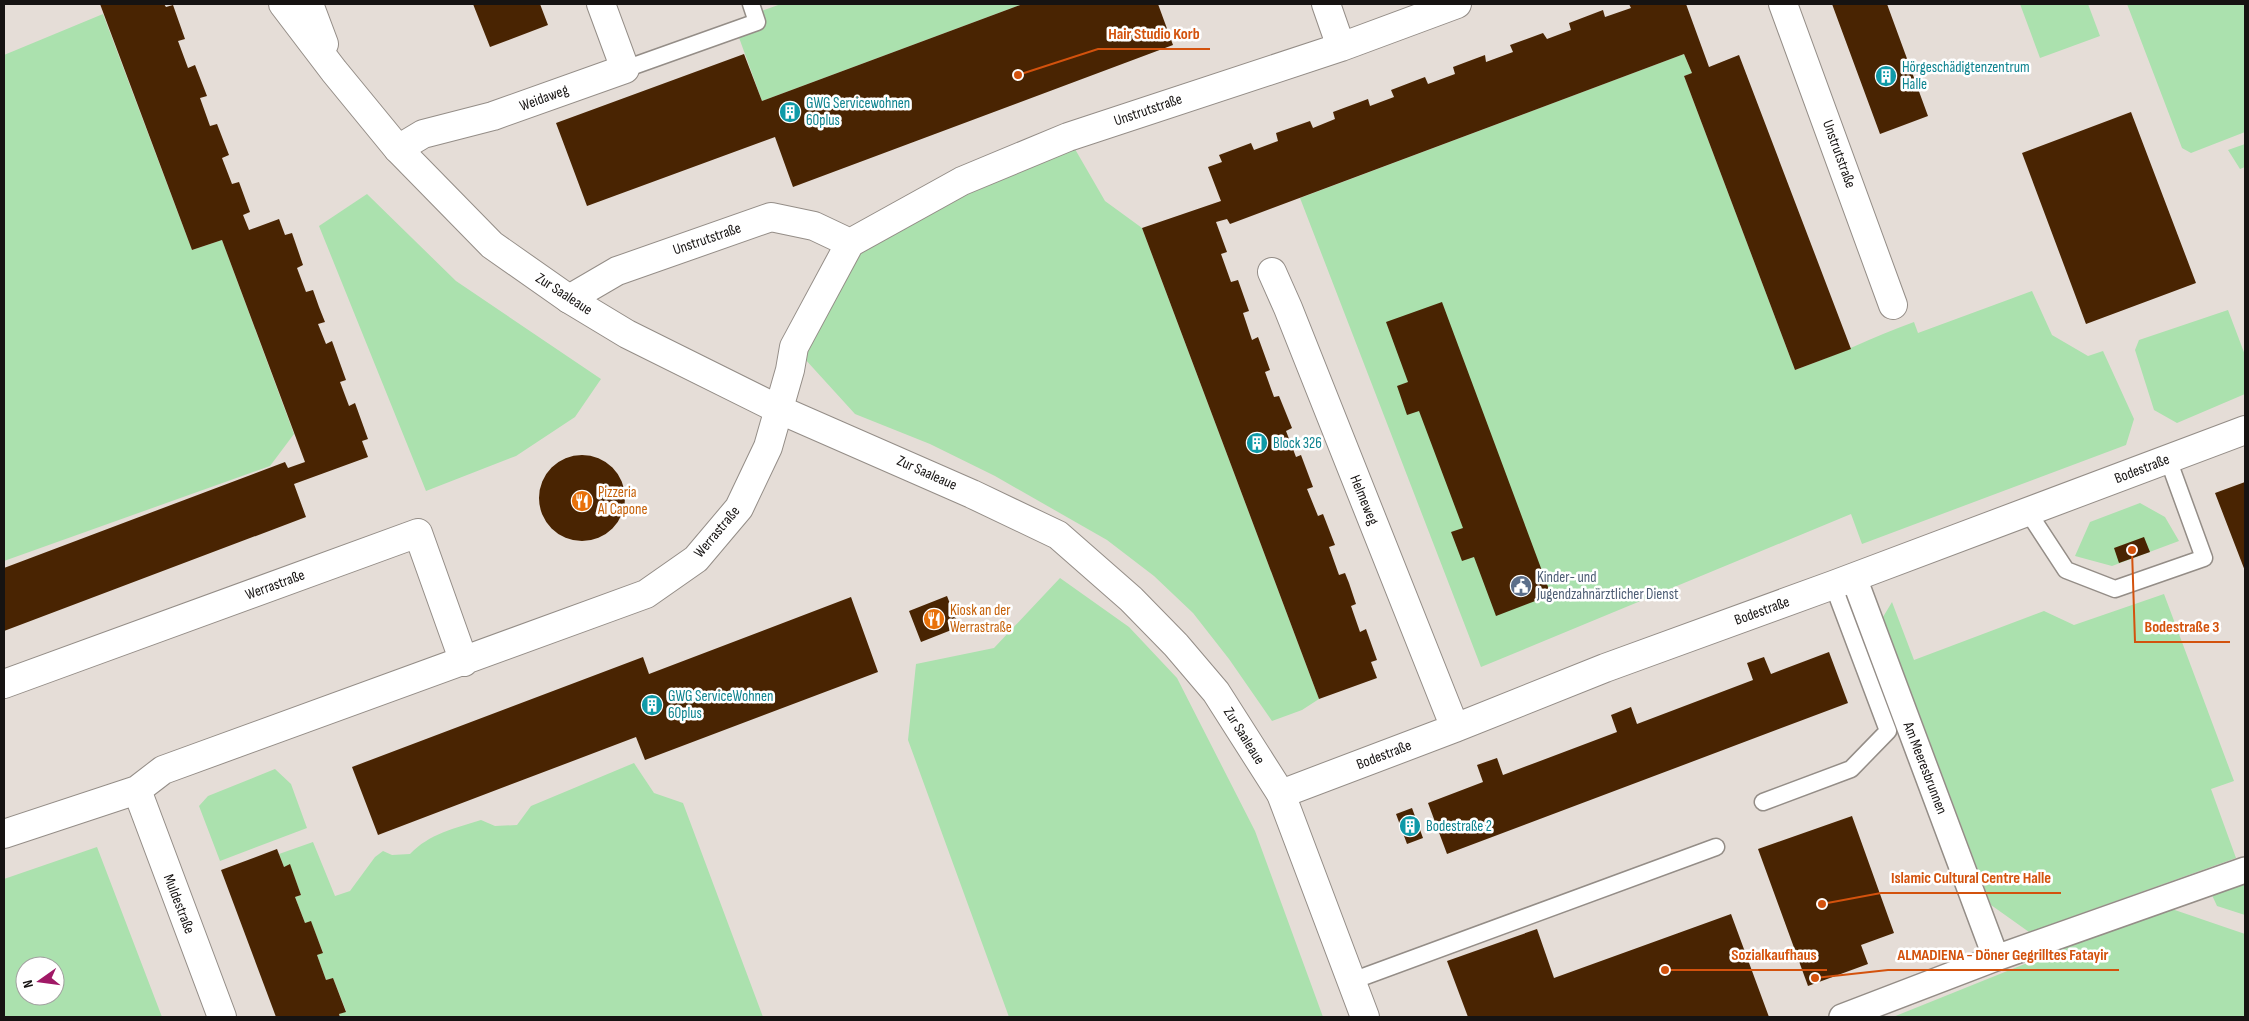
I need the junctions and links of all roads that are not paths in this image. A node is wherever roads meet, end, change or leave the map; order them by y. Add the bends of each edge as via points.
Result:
1 (283, 4) edge
2 (309, 4) edge
3 (601, 4) edge
4 (751, 4) edge
5 (1326, 4) edge
6 (1457, 4) edge
7 (1783, 4) edge
8 (1340, 47) junction
9 (625, 69) junction
10 (334, 71) junction
11 (398, 149) junction
12 (850, 242) junction
13 (1272, 272) dead end
14 (569, 299) junction
15 (1893, 305) dead end
16 (778, 409) junction
17 (2245, 430) edge
18 (2168, 459) junction
19 (2028, 512) junction
20 (1844, 581) junction
21 (464, 662) junction
22 (4, 684) edge
23 (1455, 728) junction
24 (137, 790) junction
25 (1280, 794) junction
26 (1763, 802) dead end
27 (4, 834) edge
28 (1716, 848) dead end
29 (2245, 870) edge
30 (1996, 958) junction
31 (1352, 981) junction
32 (222, 1017) edge
33 (1366, 1017) edge
34 (1842, 1017) edge

1 - 10 street, Zur Saaleaue
2 - 10 street, Zur Saaleaue
3 - 9 street
4 - 9 lane via 757,22
5 - 8 street
6 - 8 street, Unstrutstraße
7 - 15 street, Unstrutstraße
8 - 12 street, Unstrutstraße via 1068,137 962,181
9 - 11 street, Weidaweg via 493,116 423,134
10 - 11 street, Zur Saaleaue
11 - 14 street, Zur Saaleaue via 492,245
12 - 14 street, Unstrutstraße via 814,226 771,216 617,271
12 - 16 street via 794,347
13 - 23 street, Helmeweg
14 - 16 street, Zur Saaleaue via 627,334
16 - 21 street, Werrastraße via 768,447 739,508 696,558 646,594
16 - 25 street, Zur Saaleaue via 902,462 1058,535 1132,599 1176,645 1216,692
17 - 18 street, Bodestraße
18 - 19 street, Bodestraße
18 - 19 lane via 2204,558 2115,590 2066,570
19 - 20 street, Bodestraße
20 - 23 street, Bodestraße via 1605,668
20 - 26 lane via 1888,731 1851,769
20 - 30 street, Am Meeresbrunnen
21 - 22 street, Werrastraße via 418,533
21 - 24 street, Werrastraße via 163,770
23 - 25 street, Bodestraße
24 - 27 street, Werrastraße
24 - 32 street, Muldestraße
25 - 31 street, Zur Saaleaue
28 - 31 lane
29 - 30 street
30 - 34 street
31 - 33 street, Zur Saaleaue

